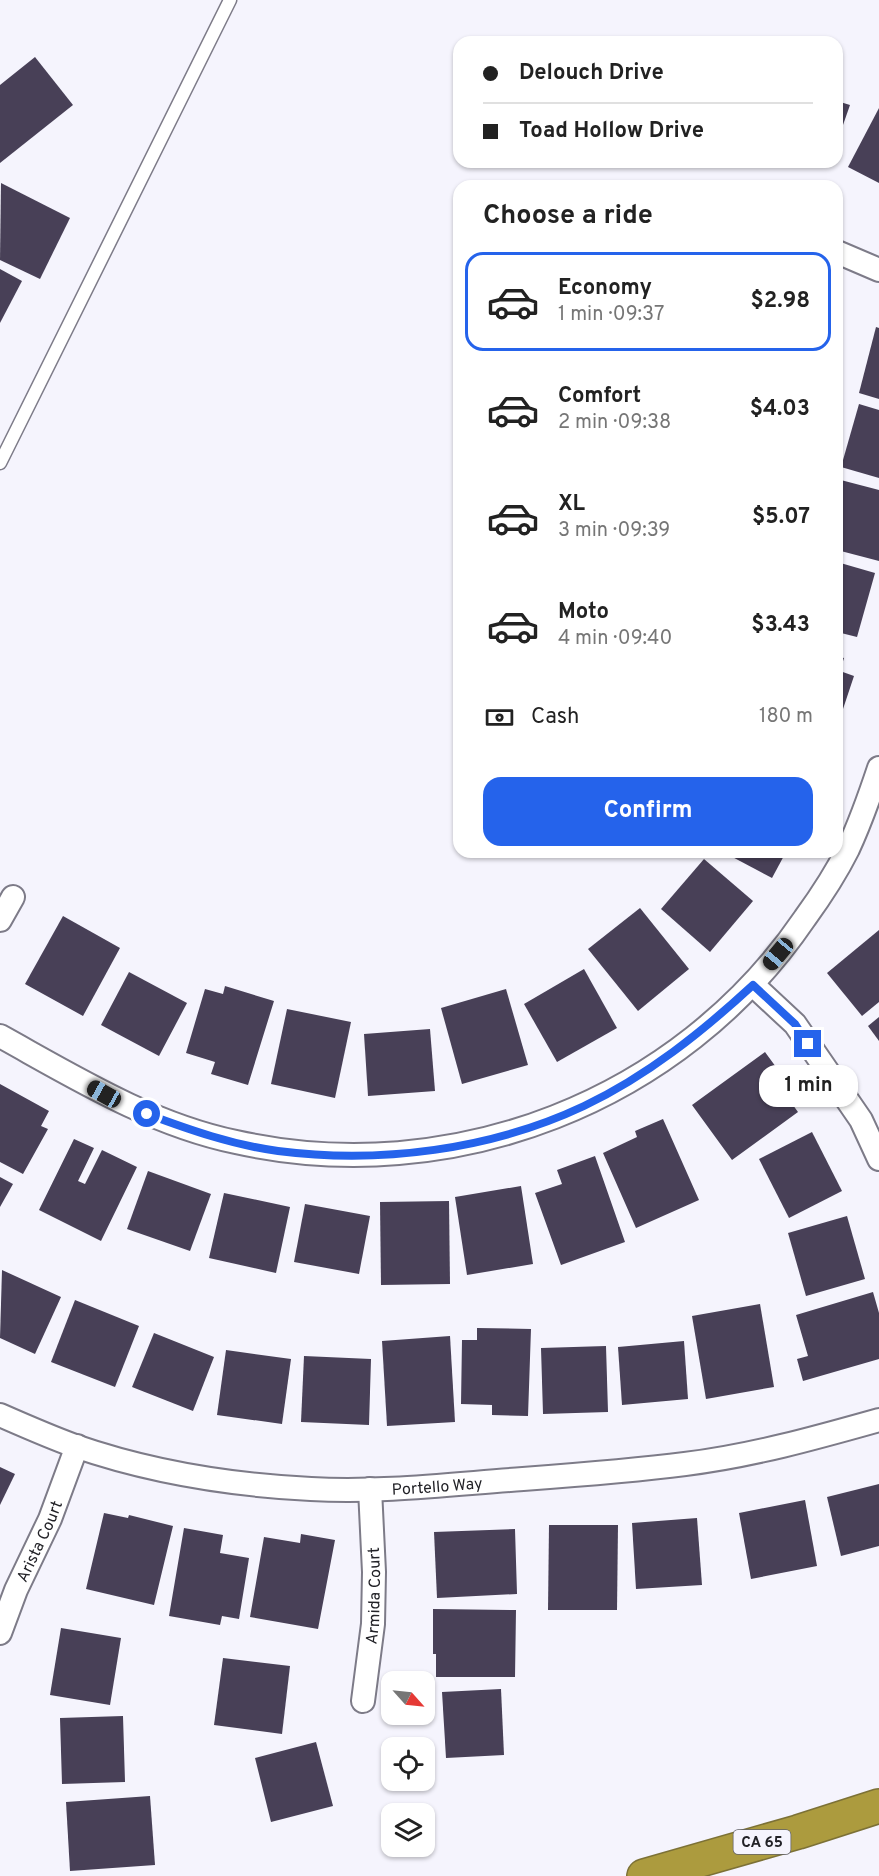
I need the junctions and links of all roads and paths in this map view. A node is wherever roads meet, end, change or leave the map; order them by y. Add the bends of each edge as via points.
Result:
1 (230, 0) edge
2 (843, 255) edge
3 (879, 270) edge
4 (0, 463) edge
5 (879, 768) edge
6 (843, 857) edge
7 (842, 858) edge
8 (13, 897) dead end
9 (0, 920) edge
10 (753, 985) junction
11 (0, 1036) edge
12 (879, 1159) edge
13 (0, 1415) edge
14 (879, 1420) edge
15 (77, 1446) junction
16 (370, 1489) junction
17 (0, 1633) edge
18 (363, 1701) dead end
19 (879, 1806) edge
20 (644, 1876) edge

1 - 4 lane
2 - 3 street
5 - 6 street
7 - 10 street via 791,939
8 - 9 street
10 - 11 street via 673,1053 584,1106 483,1141 424,1152 326,1155 276,1151 190,1130 104,1094
10 - 12 street via 795,1024 861,1120
13 - 15 street, Portello Way
14 - 16 street, Portello Way via 754,1452 686,1464
15 - 16 street, Portello Way via 200,1477 313,1490
15 - 17 street, Arista Court
16 - 18 street, Armida Court via 373,1624
19 - 20 highway, CA 65

